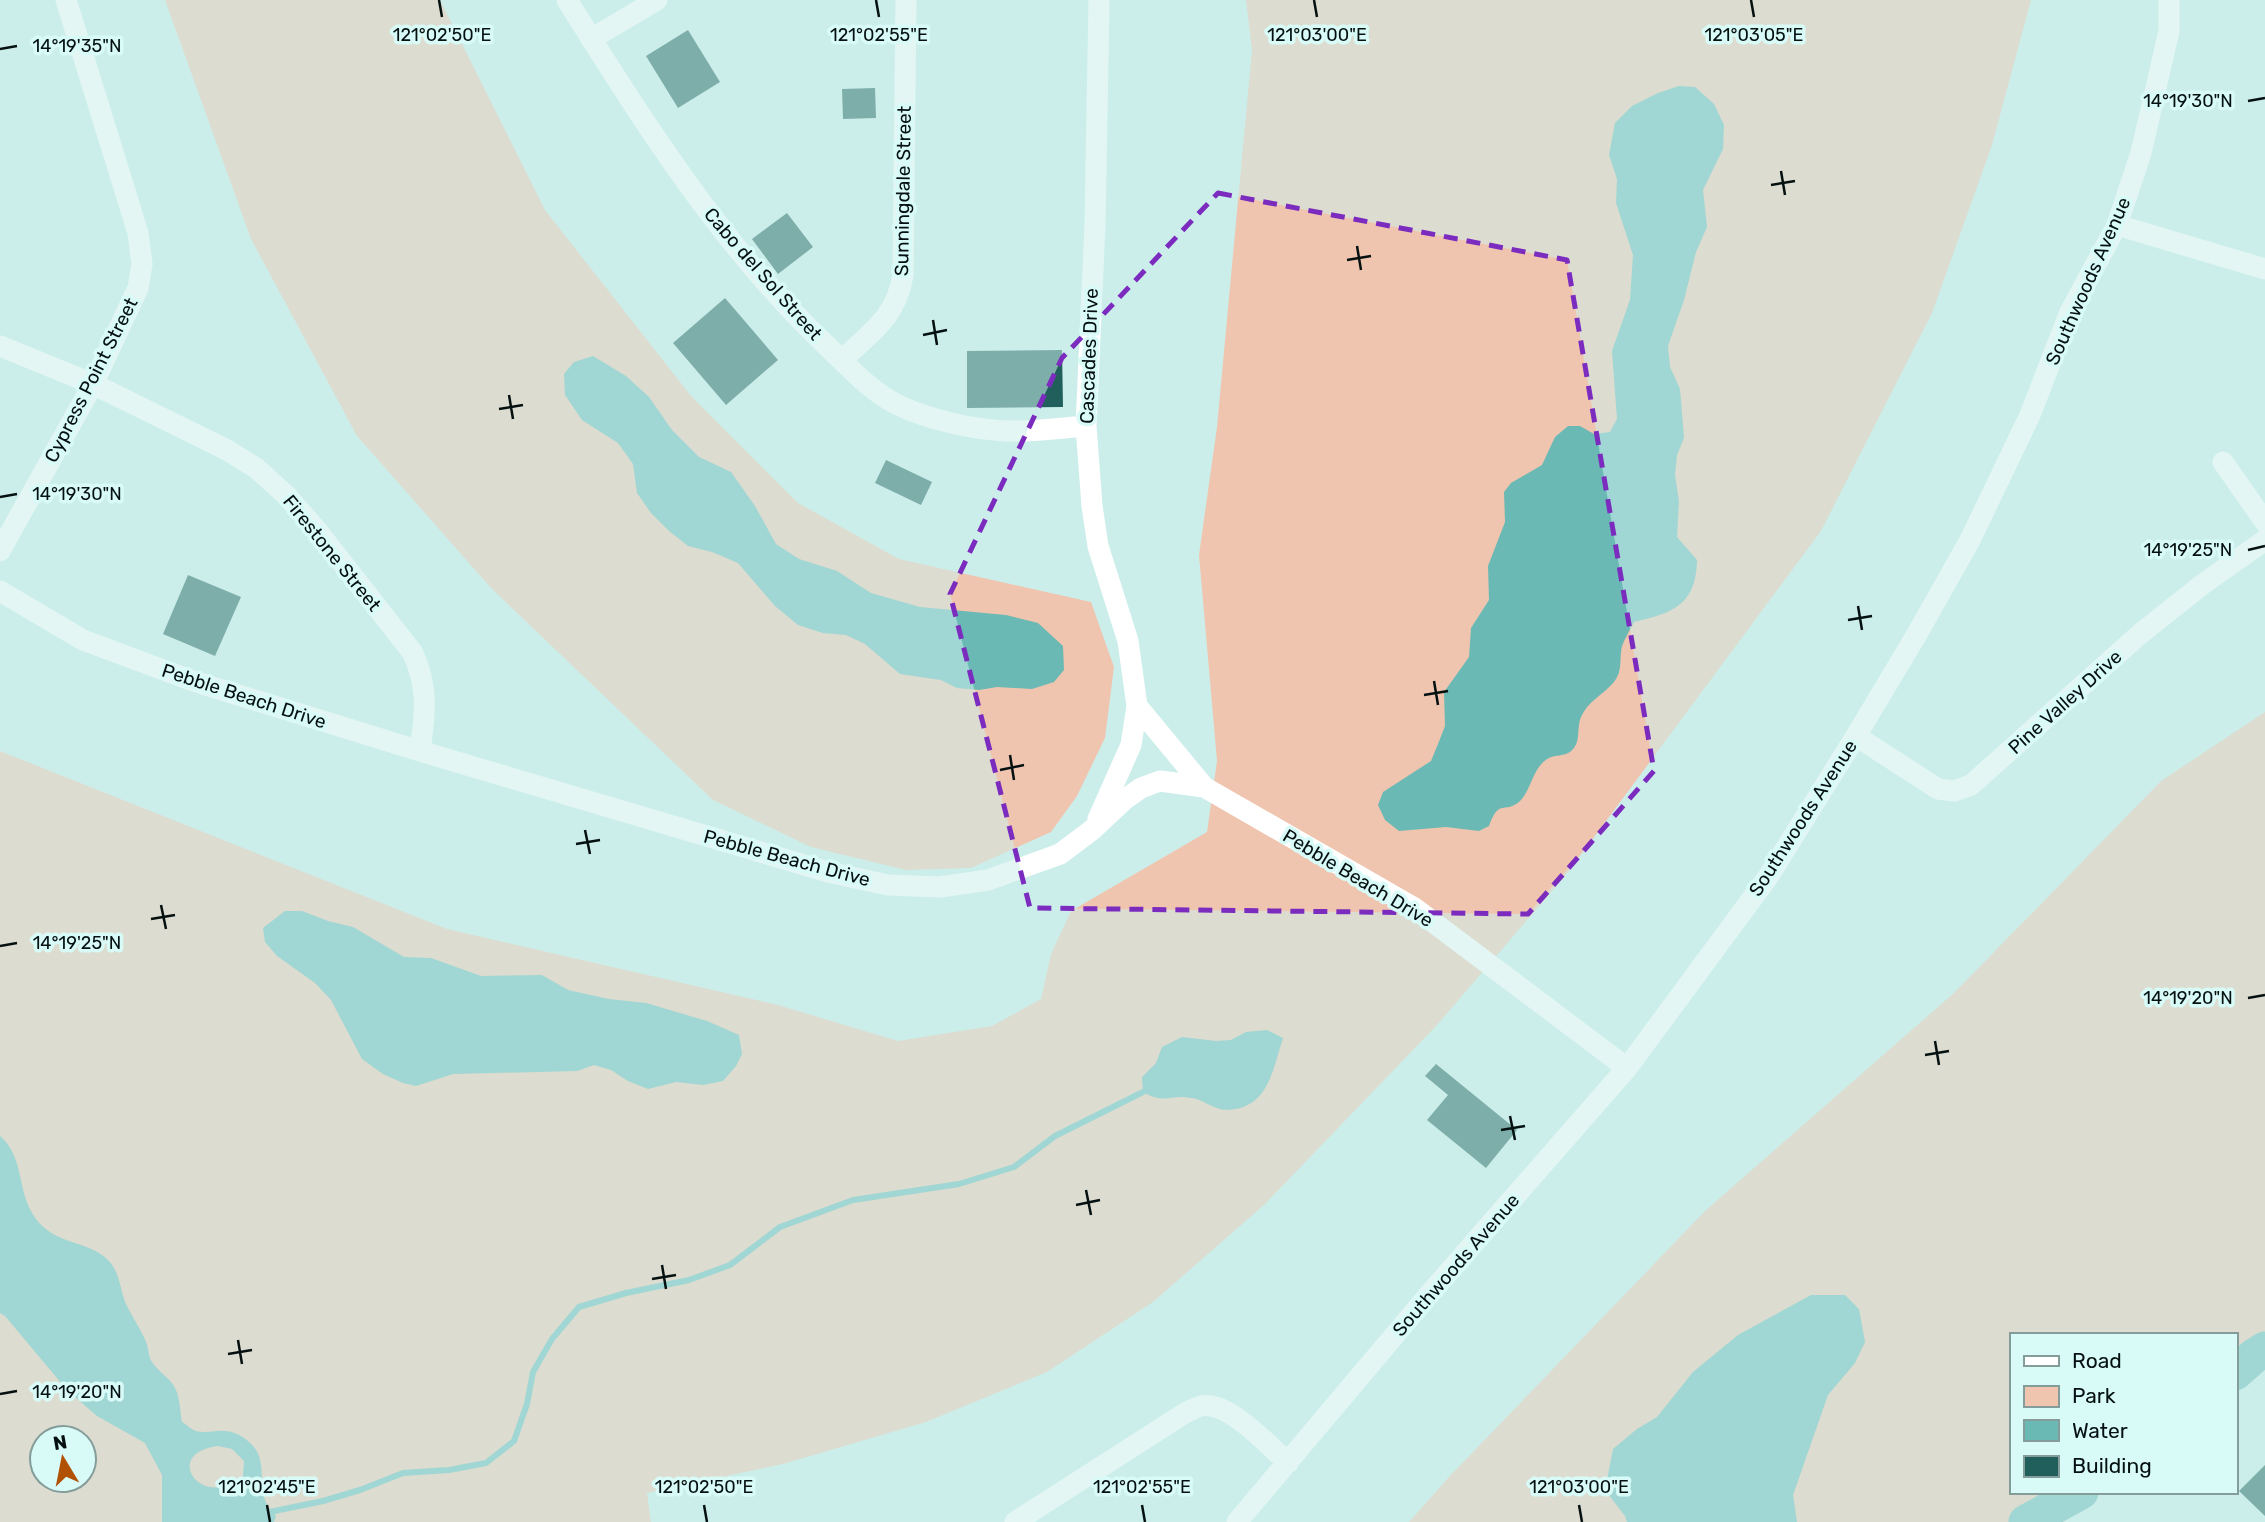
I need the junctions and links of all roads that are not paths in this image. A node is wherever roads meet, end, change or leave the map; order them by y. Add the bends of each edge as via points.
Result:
1 (66, 0) edge
2 (567, 0) edge
3 (657, 0) edge
4 (906, 0) edge
5 (1098, 0) edge
6 (2169, 0) edge
7 (592, 39) junction
8 (2117, 225) junction
9 (2265, 269) edge
10 (0, 346) edge
11 (842, 360) junction
12 (93, 384) junction
13 (1086, 426) junction
14 (2223, 463) dead end
15 (2265, 523) edge
16 (2265, 540) edge
17 (0, 551) edge
18 (0, 591) edge
19 (1137, 706) junction
20 (1856, 736) junction
21 (420, 751) junction
22 (1204, 787) junction
23 (1092, 830) junction
24 (1627, 1068) junction
25 (1288, 1463) junction
26 (1015, 1522) edge
27 (1237, 1522) edge

1 - 12 street, Cypress Point Street via 138,233 142,264 138,288
2 - 7 street, Cabo del Sol Street
3 - 7 street
4 - 11 street, Sunningdale Street via 902,283 885,320
5 - 13 street, Cascades Drive
6 - 8 street, Southwoods Avenue via 2169,31 2141,153
7 - 11 street, Cabo del Sol Street via 684,182 797,318
8 - 9 street
8 - 20 street, Southwoods Avenue via 2070,312 2030,415 1970,540
10 - 12 street, Firestone Street
11 - 13 street, Cabo del Sol Street via 866,384 931,418 1007,431
12 - 17 street, Cypress Point Street
12 - 21 street, Firestone Street via 227,450 286,495 413,653 423,676 425,702
13 - 19 street, Cascades Drive via 1098,546 1128,640
14 - 15 street
16 - 20 street, Pine Valley Drive via 2140,634 1971,785 1954,791 1938,789
18 - 21 street, Pebble Beach Drive via 83,640 193,681
19 - 22 street
19 - 23 street, Cascades Drive via 1131,745
20 - 24 street, Southwoods Avenue via 1768,877
21 - 23 street, Pebble Beach Drive via 828,872 888,885 940,887 988,880 1060,854
22 - 23 street, Pebble Beach Drive via 1160,781 1141,788
22 - 24 street, Pebble Beach Drive via 1413,907
24 - 25 street, Southwoods Avenue
25 - 26 street via 1234,1416 1202,1405
25 - 27 street, Southwoods Avenue

